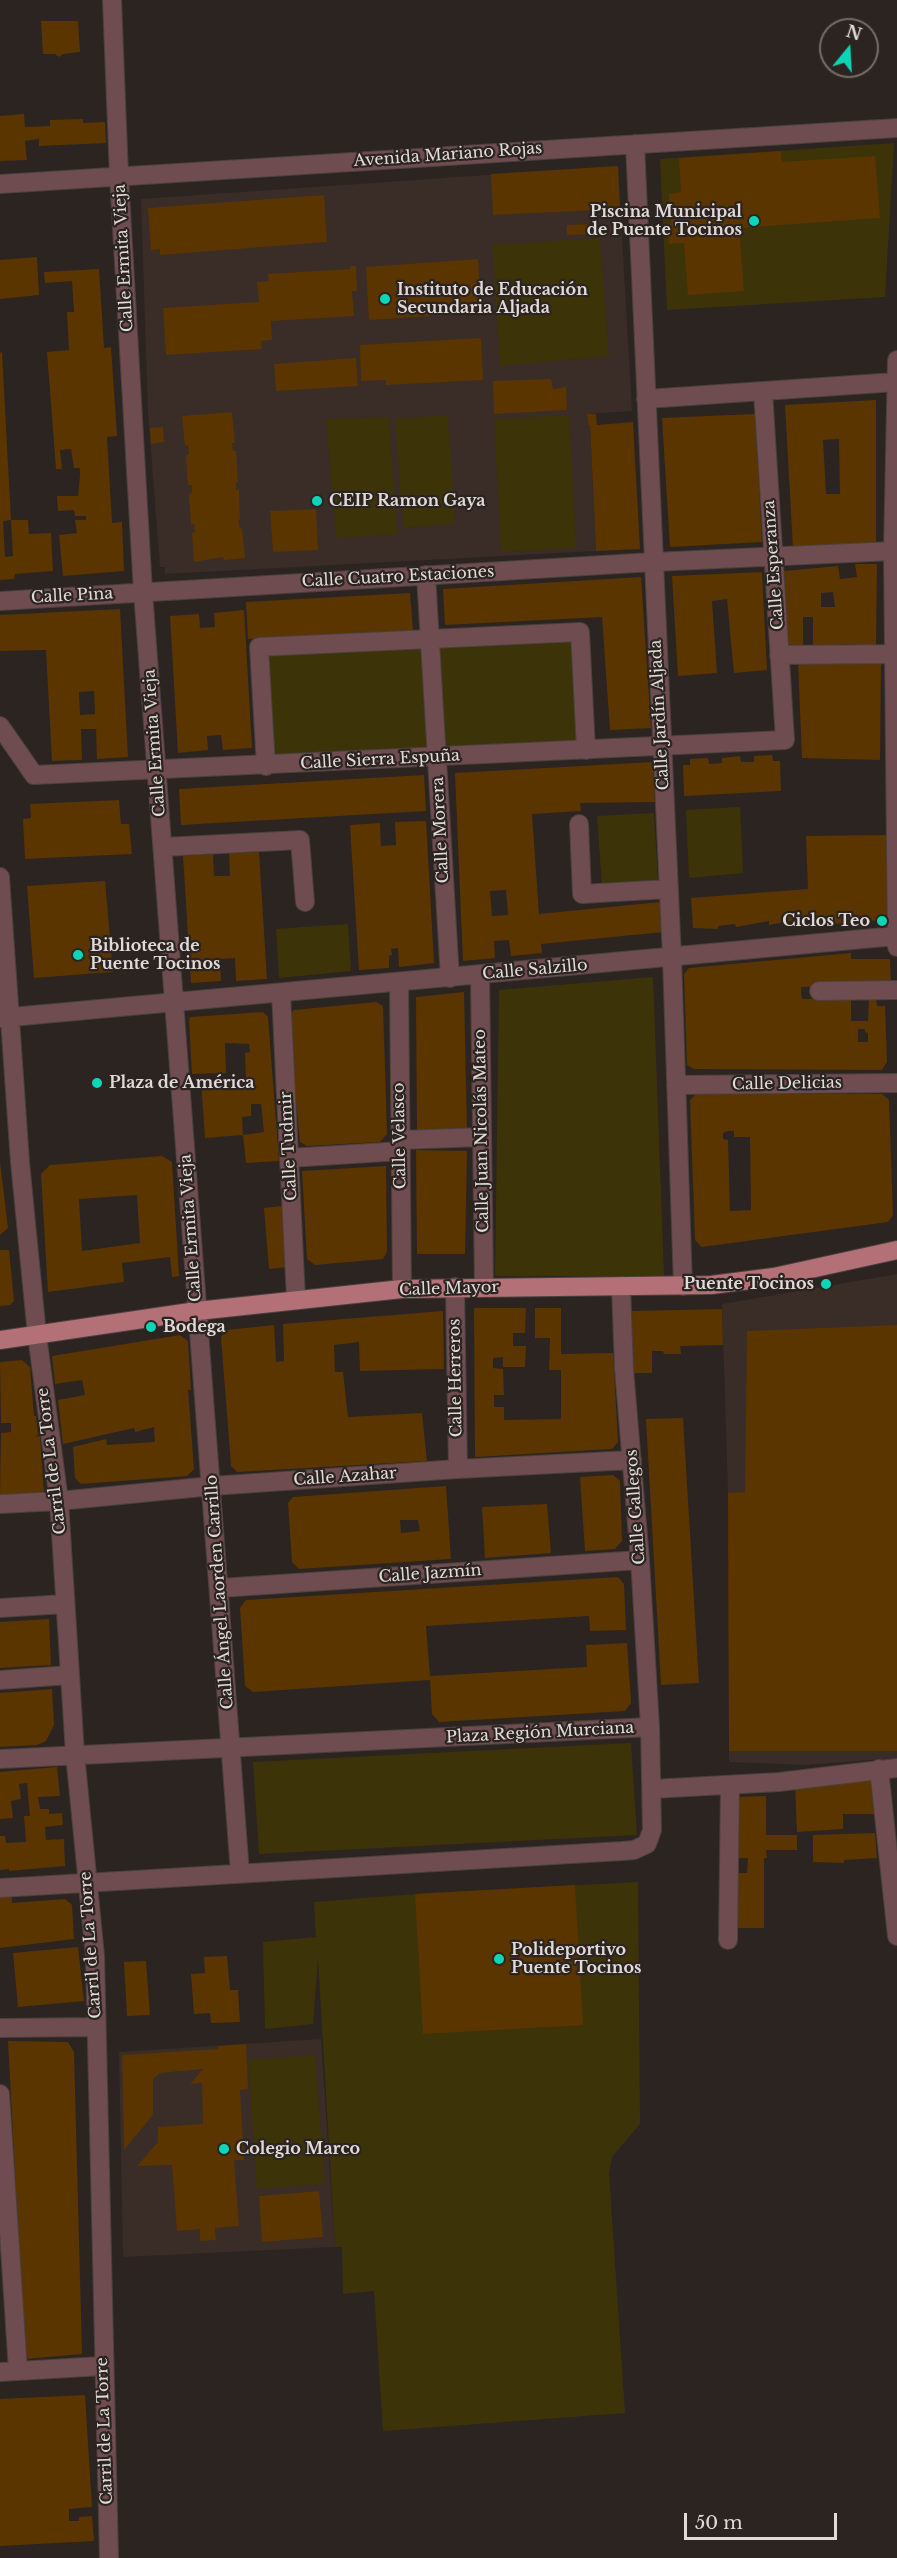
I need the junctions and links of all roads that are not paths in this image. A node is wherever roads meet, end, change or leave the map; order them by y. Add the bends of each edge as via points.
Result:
1 (112, 0) edge
2 (897, 128) edge
3 (635, 144) junction
4 (119, 176) junction
5 (0, 184) edge
6 (897, 360) edge
7 (896, 382) edge
8 (763, 391) junction
9 (646, 399) junction
10 (893, 551) junction
11 (773, 557) junction
12 (653, 562) junction
13 (426, 575) junction
14 (143, 592) junction
15 (0, 600) edge
16 (430, 639) junction
17 (894, 654) junction
18 (779, 655) junction
19 (0, 726) edge
20 (785, 740) joint
21 (662, 747) junction
22 (586, 750) junction
23 (437, 757) junction
24 (266, 766) junction
25 (158, 771) junction
26 (896, 791) edge
27 (579, 824) dead end
28 (163, 847) junction
29 (0, 877) edge
30 (669, 889) junction
31 (305, 902) dead end
32 (897, 936) edge
33 (897, 949) edge
34 (672, 958) junction
35 (480, 975) junction
36 (450, 978) junction
37 (399, 982) junction
38 (897, 990) edge
39 (819, 991) dead end
40 (281, 993) junction
41 (173, 1002) junction
42 (4, 1017) edge
43 (897, 1083) edge
44 (676, 1085) junction
45 (482, 1137) junction
46 (400, 1145) junction
47 (290, 1158) junction
48 (897, 1250) edge
49 (621, 1286) junction
50 (683, 1286) junction
51 (455, 1287) junction
52 (484, 1287) junction
53 (402, 1290) junction
54 (296, 1299) junction
55 (197, 1311) junction
56 (37, 1335) junction
57 (0, 1340) edge
58 (633, 1460) junction
59 (458, 1469) junction
60 (213, 1486) junction
61 (59, 1501) junction
62 (0, 1504) edge
63 (640, 1560) junction
64 (220, 1588) junction
65 (65, 1604) junction
66 (0, 1608) edge
67 (70, 1675) junction
68 (0, 1680) edge
69 (650, 1727) junction
70 (231, 1748) junction
71 (75, 1754) junction
72 (0, 1759) edge
73 (888, 1769) edge
74 (730, 1785) junction
75 (652, 1789) junction
76 (240, 1873) junction
77 (87, 1882) junction
78 (0, 1888) edge
79 (897, 1936) edge
80 (728, 1940) dead end
81 (96, 2027) junction
82 (0, 2028) edge
83 (0, 2094) edge
84 (103, 2366) junction
85 (9, 2372) edge
86 (109, 2558) edge

1 - 4 street, Calle Ermita Vieja
2 - 3 street, Avenida Mariano Rojas
3 - 4 street, Avenida Mariano Rojas
3 - 9 street, Calle Jardín Aljada
4 - 5 street, Avenida Mariano Rojas
4 - 14 street, Calle Ermita Vieja
6 - 7 street
7 - 8 street
7 - 10 street
8 - 9 street
8 - 11 street, Calle Esperanza
9 - 12 street, Calle Jardín Aljada
10 - 11 street, Calle Cuatro Estaciones
10 - 17 street
11 - 12 street, Calle Cuatro Estaciones
11 - 18 street, Calle Esperanza
12 - 13 street, Calle Cuatro Estaciones
12 - 21 street, Calle Jardín Aljada
13 - 14 street, Calle Cuatro Estaciones
13 - 16 street, Calle Morera
14 - 15 street, Calle Pina
14 - 25 street, Calle Ermita Vieja
16 - 22 street via 580,632
16 - 23 street, Calle Morera
16 - 24 street via 259,647
17 - 18 street
17 - 26 street
18 - 20 street, Calle Esperanza
19 - 25 street, Calle Sierra Espuña via 34,775
20 - 21 street, Calle Sierra Espuña
21 - 22 street, Calle Sierra Espuña
21 - 30 street, Calle Jardín Aljada
22 - 23 street, Calle Sierra Espuña
23 - 24 street, Calle Sierra Espuña
23 - 36 street, Calle Morera
24 - 25 street, Calle Sierra Espuña
25 - 28 street, Calle Ermita Vieja
26 - 32 street
27 - 30 street via 582,894
28 - 31 street via 300,840
28 - 41 street, Calle Ermita Vieja
29 - 42 street, Carril de La Torre
30 - 34 street, Calle Jardín Aljada
32 - 33 street
32 - 34 street, Calle Salzillo
34 - 35 street, Calle Salzillo
34 - 44 street, Calle Jardín Aljada
35 - 36 street, Calle Salzillo
35 - 45 street, Calle Juan Nicolás Mateo
36 - 37 street, Calle Salzillo
37 - 40 street, Calle Salzillo
37 - 46 street, Calle Velasco
38 - 39 street
40 - 41 street, Calle Salzillo
40 - 47 street, Calle Tudmir
41 - 42 street
41 - 55 street, Calle Ermita Vieja
42 - 56 street, Carril de La Torre
43 - 44 street, Calle Delicias
44 - 50 street, Calle Jardín Aljada
45 - 46 street
45 - 52 street, Calle Juan Nicolás Mateo
46 - 47 street
46 - 53 street, Calle Velasco
47 - 54 street, Calle Tudmir
48 - 50 main road, Calle Mayor via 774,1277
49 - 50 main road, Calle Mayor
49 - 52 main road, Calle Mayor
49 - 58 street, Calle Gallegos
51 - 52 main road, Calle Mayor
51 - 53 main road, Calle Mayor
51 - 59 street, Calle Herreros
53 - 54 main road, Calle Mayor
54 - 55 main road, Calle Mayor
55 - 56 main road, Calle Mayor
55 - 60 street, Calle Ángel Laorden Carrillo
56 - 57 main road, Calle Mayor
56 - 61 street, Carril de La Torre
58 - 59 street, Calle Azahar
58 - 63 street, Calle Gallegos
59 - 60 street, Calle Azahar
60 - 61 street, Calle Azahar
60 - 64 street, Calle Ángel Laorden Carrillo
61 - 62 street, Calle Azahar
61 - 65 street, Carril de La Torre
63 - 64 street, Calle Jazmín
63 - 69 street, Calle Gallegos
64 - 70 street, Calle Ángel Laorden Carrillo
65 - 66 street
65 - 67 street, Carril de La Torre
67 - 68 street
67 - 71 street, Carril de La Torre
69 - 70 street, Plaza Región Murciana
69 - 75 street, Plaza Región Murciana
70 - 71 street, Plaza Región Murciana
70 - 76 street, Calle Ángel Laorden Carrillo
71 - 72 street, Plaza Región Murciana
71 - 77 street, Carril de La Torre
73 - 74 street
73 - 79 street
74 - 75 street
74 - 80 street
75 - 76 street, Plaza Región Murciana via 650,1837 647,1844 634,1850
76 - 77 street, Plaza Región Murciana
77 - 78 street, Plaza Región Murciana
77 - 81 street, Carril de La Torre via 95,1956
81 - 82 street
81 - 84 street, Carril de La Torre
83 - 85 street
84 - 85 street
84 - 86 street, Carril de La Torre

